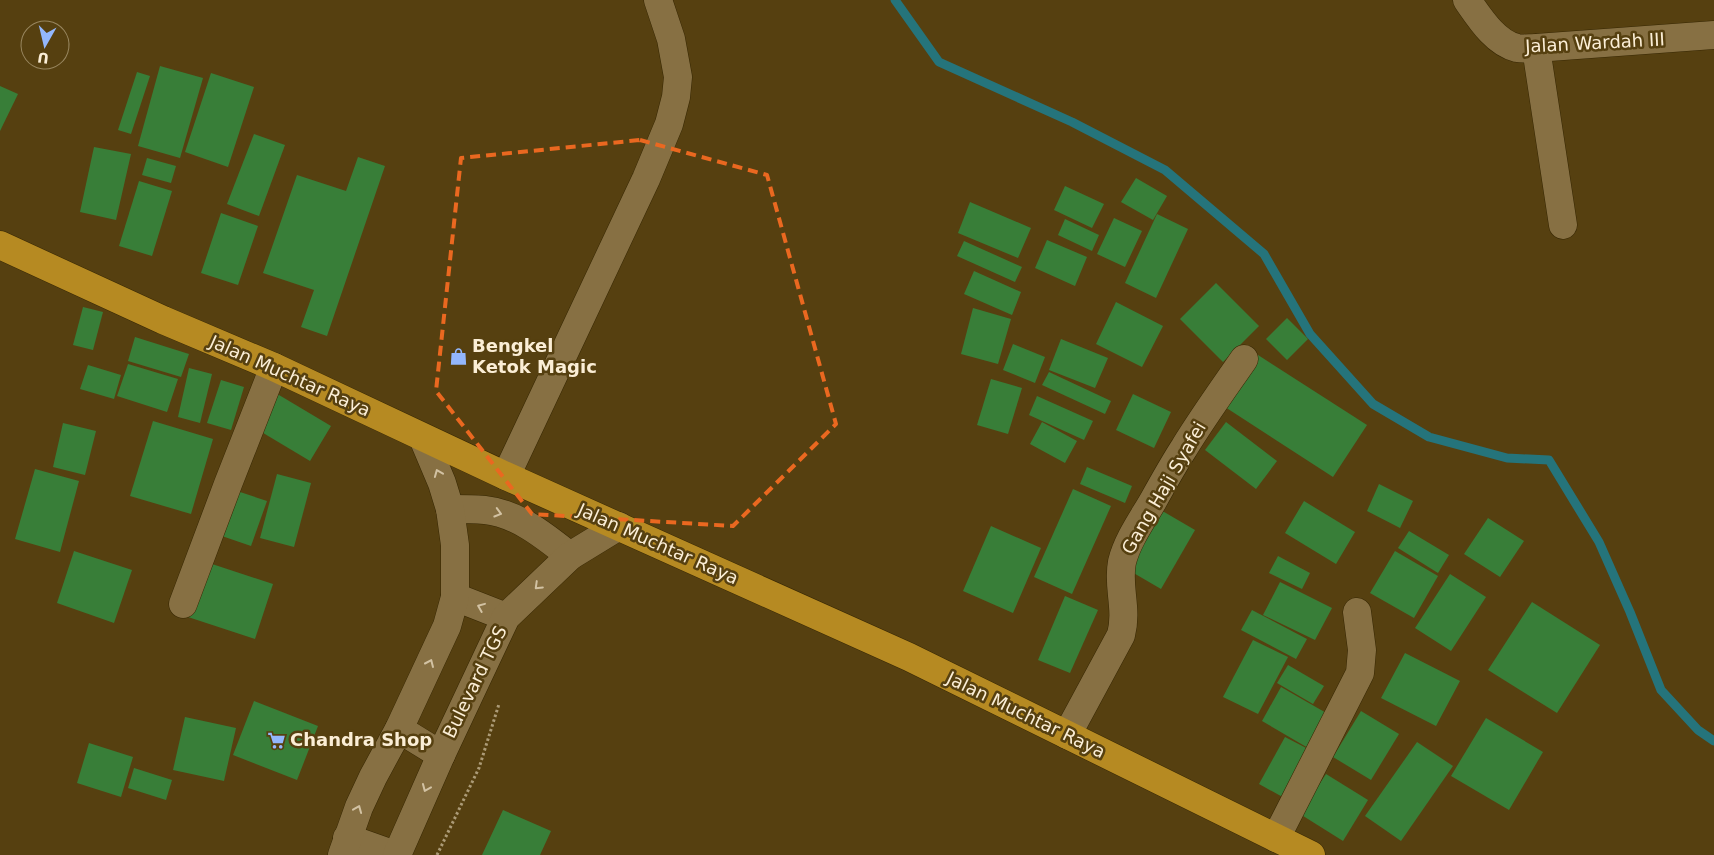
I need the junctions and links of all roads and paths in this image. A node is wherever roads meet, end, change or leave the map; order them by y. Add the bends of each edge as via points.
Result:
1 (658, 0) edge
2 (1467, 0) edge
3 (1714, 36) edge
4 (1536, 48) junction
5 (1563, 225) dead end
6 (0, 246) edge
7 (1244, 358) dead end
8 (274, 367) junction
9 (423, 438) junction
10 (506, 476) junction
11 (450, 509) junction
12 (619, 526) junction
13 (570, 556) junction
14 (455, 597) junction
15 (183, 604) dead end
16 (1357, 612) dead end
17 (506, 617) junction
18 (500, 703) dead end
19 (399, 728) junction
20 (1067, 735) junction
21 (441, 754) junction
22 (1276, 838) junction
23 (345, 846) edge
24 (396, 855) edge
25 (437, 855) edge
26 (1311, 855) edge

1 - 10 street via 671,39 678,77 669,124
2 - 4 street, Jalan Wardah III via 1498,38 1516,48
3 - 4 street, Jalan Wardah III
4 - 5 street
6 - 8 highway, Jalan Muchtar Raya
7 - 20 street, Gang Haji Syafei via 1184,448 1126,551 1121,579 1124,622 1121,635
8 - 9 highway, Jalan Muchtar Raya
8 - 15 street
9 - 10 highway, Jalan Muchtar Raya
11 -> 9 street
10 - 12 highway, Jalan Muchtar Raya
11 -> 13 street via 486,510 507,516 546,537
11 - 14 street via 455,545
12 - 13 street, Bulevard TGS
12 - 20 highway, Jalan Muchtar Raya via 909,657
13 -> 17 street, Bulevard TGS
17 -> 14 street
19 -> 14 street via 447,626
16 - 22 street via 1362,650 1360,673
17 - 21 street, Bulevard TGS
18 - 25 path via 479,768
19 - 21 street
23 -> 19 street via 373,777
20 - 22 highway, Jalan Muchtar Raya
21 -> 24 street, Bulevard TGS
22 - 26 highway, Jalan Muchtar Raya
23 - 24 street

